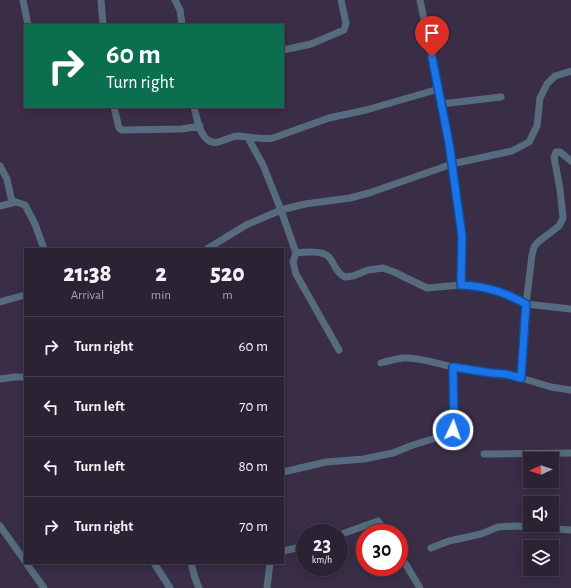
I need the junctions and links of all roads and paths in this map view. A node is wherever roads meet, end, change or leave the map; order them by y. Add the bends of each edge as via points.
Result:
1 (23, 0) edge
2 (100, 0) edge
3 (175, 0) edge
4 (341, 0) edge
5 (420, 0) edge
6 (28, 24) edge
7 (103, 24) edge
8 (182, 24) edge
9 (284, 50) edge
10 (571, 71) edge
11 (439, 89) junction
12 (501, 97) dead end
13 (442, 104) junction
14 (114, 108) edge
15 (194, 108) edge
16 (200, 126) junction
17 (248, 138) junction
18 (571, 161) edge
19 (452, 164) junction
20 (0, 166) edge
21 (16, 202) junction
22 (0, 206) edge
23 (281, 210) junction
24 (44, 248) edge
25 (209, 248) edge
26 (296, 254) junction
27 (461, 285) junction
28 (24, 295) edge
29 (0, 302) edge
30 (526, 304) junction
31 (571, 309) edge
32 (339, 350) dead end
33 (382, 363) dead end
34 (453, 367) junction
35 (24, 377) edge
36 (521, 378) junction
37 (0, 379) edge
38 (571, 390) edge
39 (571, 453) edge
40 (484, 454) dead end
41 (284, 472) edge
42 (370, 524) edge
43 (380, 524) edge
44 (0, 526) edge
45 (571, 530) edge
46 (296, 548) edge
47 (431, 548) dead end
48 (284, 551) edge
49 (24, 559) edge
50 (27, 564) edge
51 (155, 564) edge
52 (191, 564) edge
53 (270, 564) edge
54 (408, 568) edge
55 (44, 588) edge
56 (170, 588) edge
57 (199, 588) edge
58 (267, 588) edge
59 (420, 588) edge

1 - 6 street
2 - 7 street
3 - 8 street via 180,10
4 - 9 street via 346,22 344,30 311,44
5 - 11 street
10 - 19 street via 555,76 547,84 540,98 537,126 529,142 512,151
11 - 13 street
11 - 17 street via 329,118 273,138
12 - 13 street
13 - 19 street
14 - 16 street via 119,128 122,130
15 - 16 street
16 - 17 street via 204,137 211,142 238,136
17 - 23 street via 263,165
18 - 30 street via 560,152 556,152 554,156 563,218 559,226 534,247
19 - 23 street via 369,193
19 - 27 street via 462,236
20 - 21 street via 5,172 11,198
21 - 22 street
21 - 24 street via 23,204 28,210
23 - 25 street via 246,225
23 - 26 street
26 - 27 street via 322,253 345,277 383,268 426,288
26 - 32 street via 293,262 296,274
27 - 30 street via 508,294
28 - 29 street
30 - 31 street
30 - 36 street
33 - 34 street via 403,358
34 - 36 street
34 - 41 street via 454,421 453,430 449,434 393,453 364,459 326,462
35 - 37 street
36 - 38 street
39 - 40 street
42 - 43 street via 378,521
44 - 49 street
45 - 47 street via 498,527
46 - 48 street
50 - 55 street
51 - 56 street
52 - 57 street
53 - 58 street
54 - 59 street

